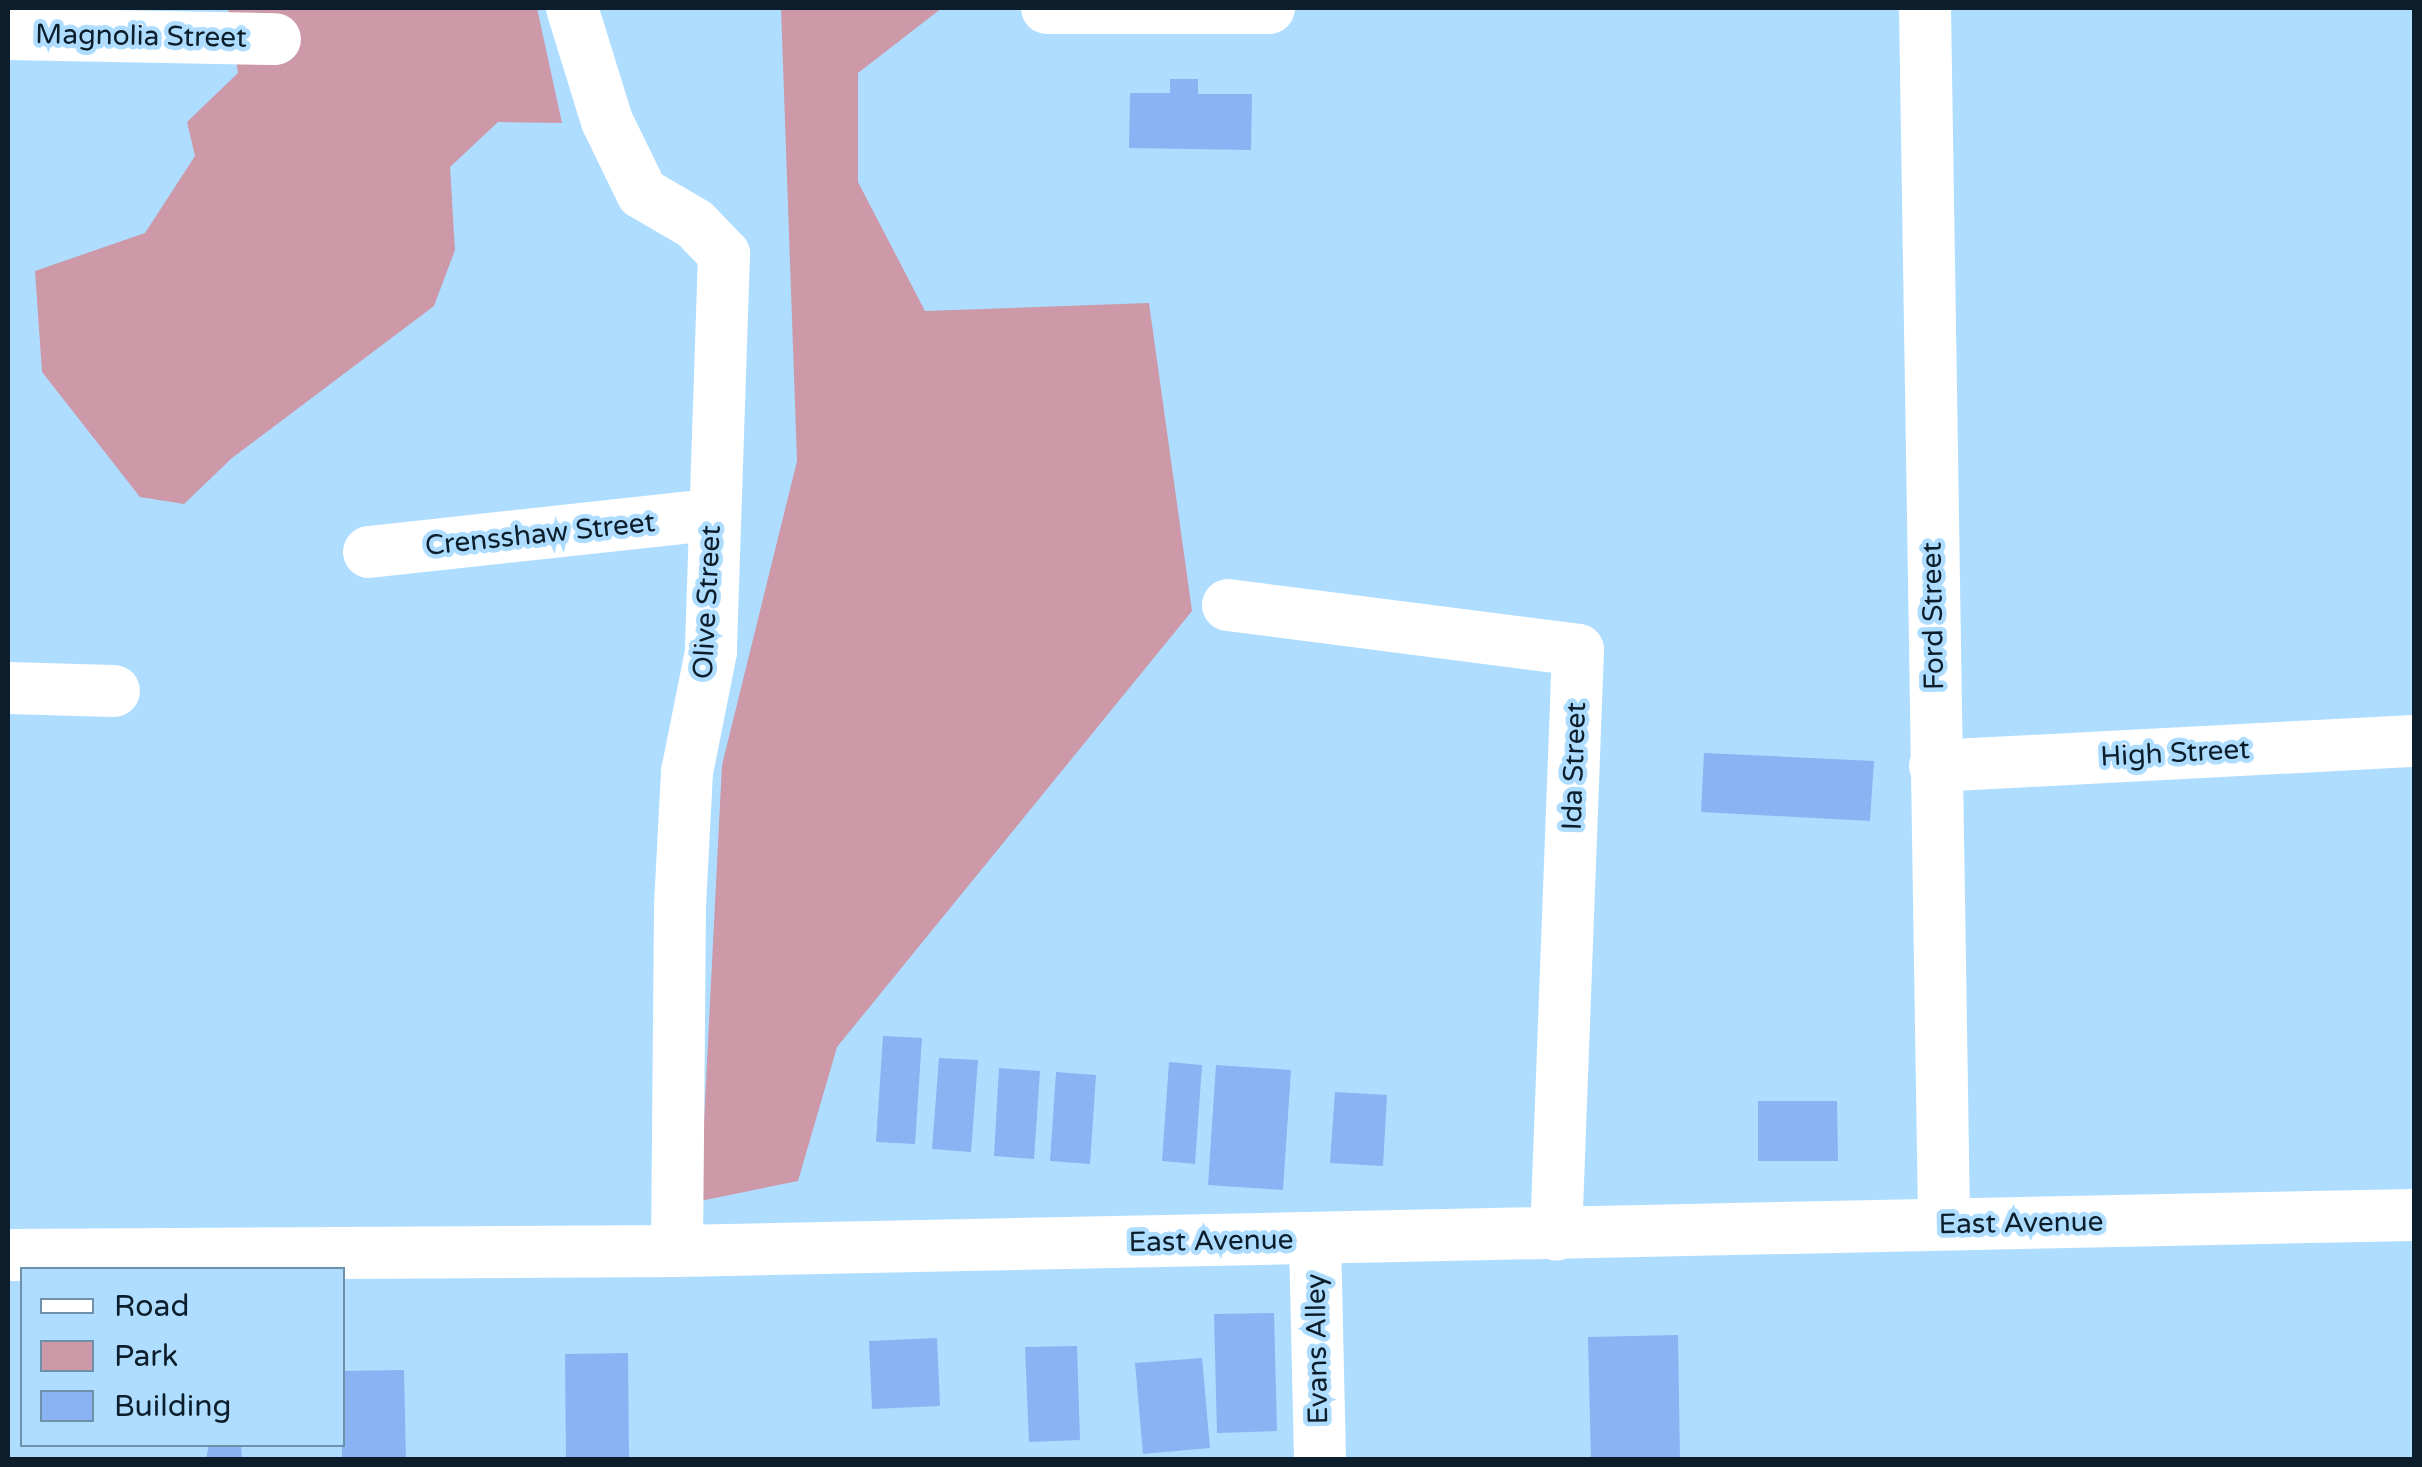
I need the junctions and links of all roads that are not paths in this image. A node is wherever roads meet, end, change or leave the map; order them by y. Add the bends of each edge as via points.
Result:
1 (572, 8) edge
2 (1047, 8) edge
3 (1269, 8) edge
4 (1924, 8) edge
5 (8, 34) edge
6 (275, 39) dead end
7 (711, 515) junction
8 (369, 552) dead end
9 (1228, 604) dead end
10 (8, 688) edge
11 (114, 691) dead end
12 (2414, 741) edge
13 (1934, 766) junction
14 (2414, 1215) edge
15 (1944, 1224) junction
16 (1556, 1235) junction
17 (1315, 1239) junction
18 (677, 1251) junction
19 (8, 1255) edge
20 (1320, 1460) edge

1 - 7 street, Olive Street via 607,121 642,193 695,224 724,254 726,330
2 - 3 street
4 - 13 street, Ford Street
5 - 6 street, Magnolia Street
7 - 8 street, Crensshaw Street
7 - 18 street, Olive Street via 711,652 688,772 680,907
9 - 16 street, Ida Street via 1578,650
10 - 11 street
12 - 13 street, High Street
13 - 15 street, Ford Street
14 - 15 street, East Avenue
15 - 16 street, East Avenue
16 - 17 street, East Avenue
17 - 18 street, East Avenue
17 - 20 street, Evans Alley
18 - 19 street, East Avenue

